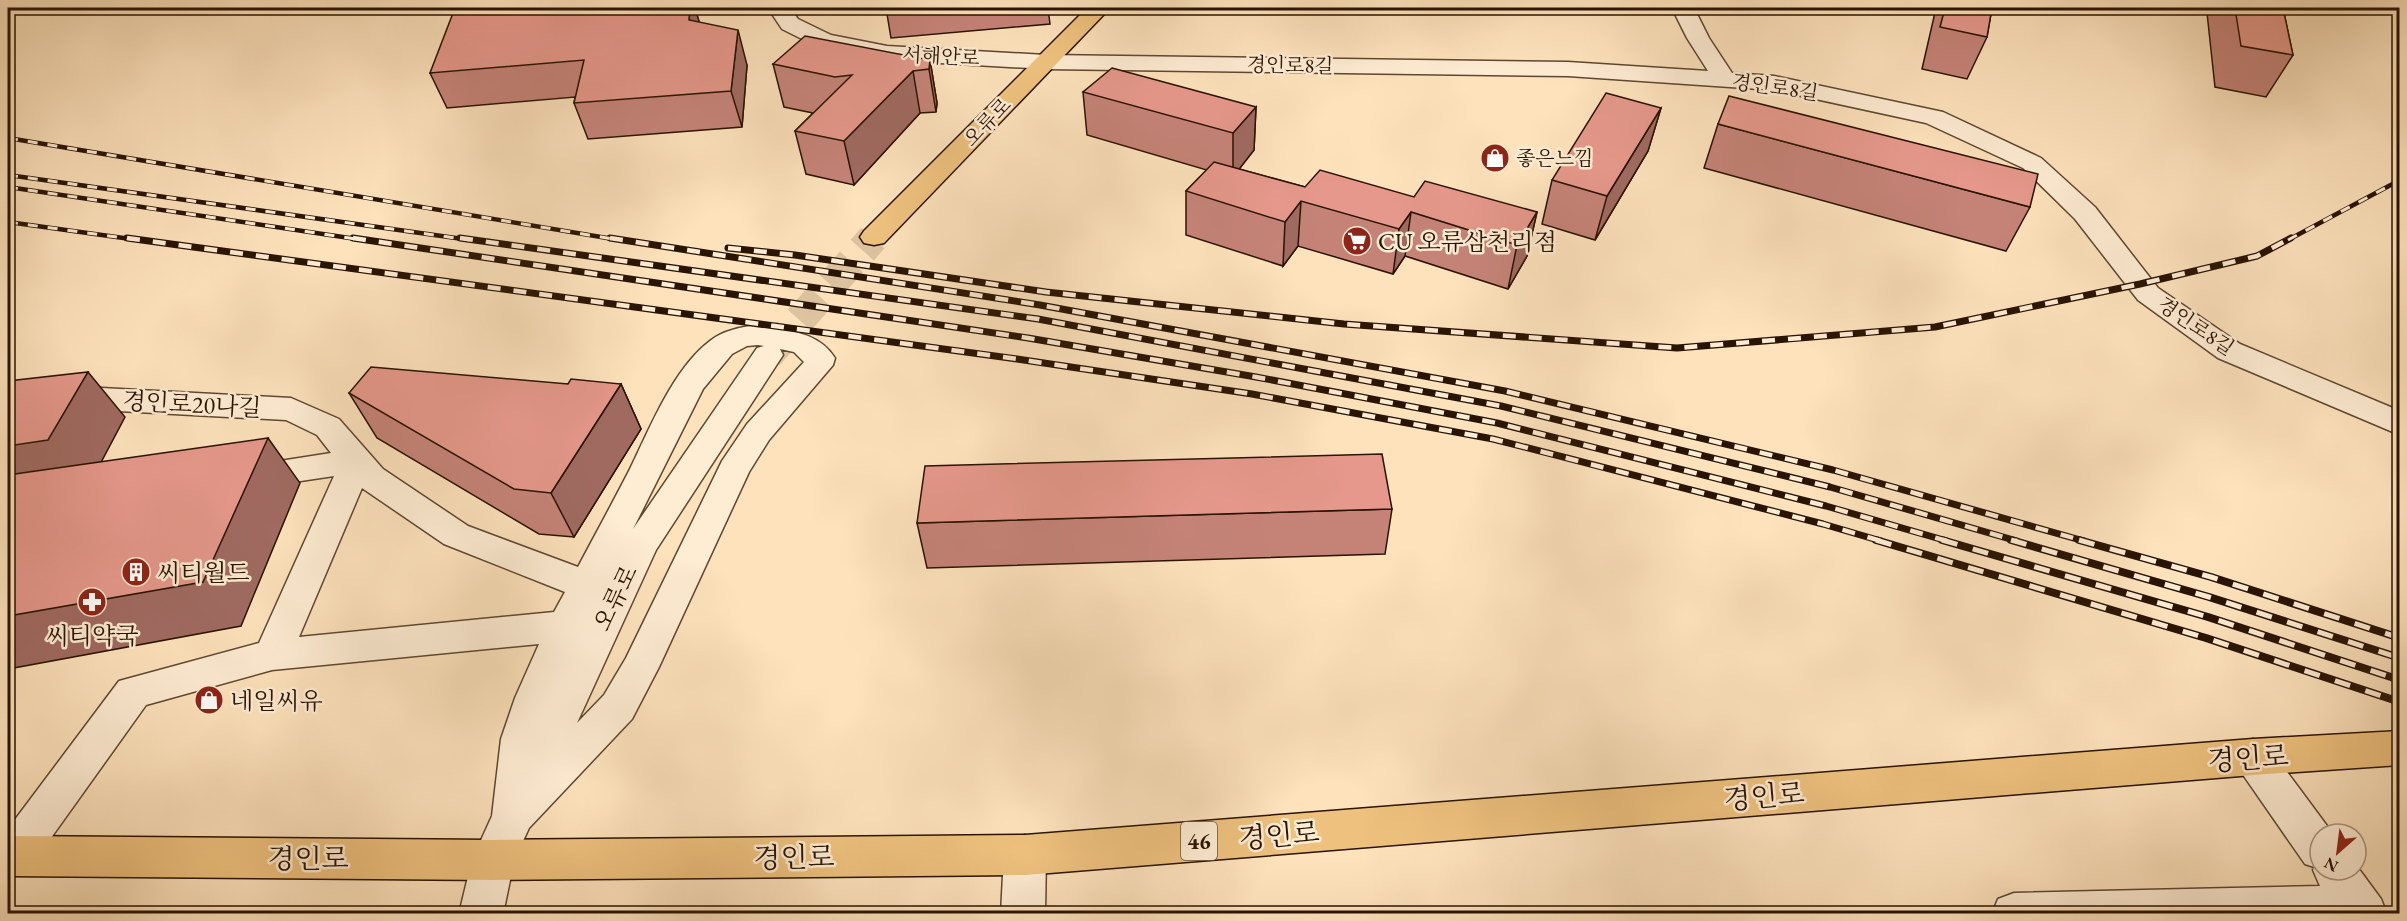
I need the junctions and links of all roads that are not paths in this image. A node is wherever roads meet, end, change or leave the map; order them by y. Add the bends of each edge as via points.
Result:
1 (779, 8) edge
2 (1099, 8) edge
3 (1683, 8) edge
4 (1046, 62) junction
5 (1725, 80) junction
6 (874, 237) tunnel mouth
7 (768, 355) tunnel mouth
8 (8, 394) edge
9 (2400, 424) edge
10 (357, 461) junction
11 (214, 482) edge
12 (586, 585) junction
13 (567, 626) junction
14 (272, 655) junction
15 (2395, 751) edge
16 (2253, 757) junction
17 (513, 816) junction
18 (2308, 833) edge
19 (1025, 855) junction
20 (10, 856) edge
21 (493, 860) junction
22 (2343, 882) edge
23 (2363, 910) edge
24 (2037, 913) edge
25 (481, 914) edge
26 (1023, 914) edge
27 (2014, 914) edge

1 - 4 street, 서해안로 via 790,24 824,41 887,53
2 - 4 main road, 오류로
3 - 5 street
4 - 5 street, 경인로8길 via 1568,69
4 - 6 main road, 오류로
5 - 9 street, 경인로8길 via 1774,83 1934,117 2031,163 2085,213 2148,294 2229,351
7 - 17 street, 오류로 via 641,545
8 - 10 street, 경인로20나길 via 291,410 328,428
10 - 11 street
10 - 12 street, 경인로20나길 via 371,478 456,535
10 - 14 street
12 - 13 street
12 - 17 street via 679,400 718,350 744,336 758,335 804,344 816,353 820,358 818,365 758,432 734,470 618,707
13 - 14 street, 경인로
13 - 17 street via 522,733
14 - 20 street, 경인로 via 133,692
15 - 16 main road, 경인로 / 46
16 - 18 street
16 - 19 main road, 경인로 / 46
17 - 21 street, 오류로
19 - 21 main road, 경인로 / 46
19 - 26 street
20 - 21 main road, 경인로 / 46
21 - 25 street, 오류로
22 - 23 street
23 - 24 street
24 - 27 street

